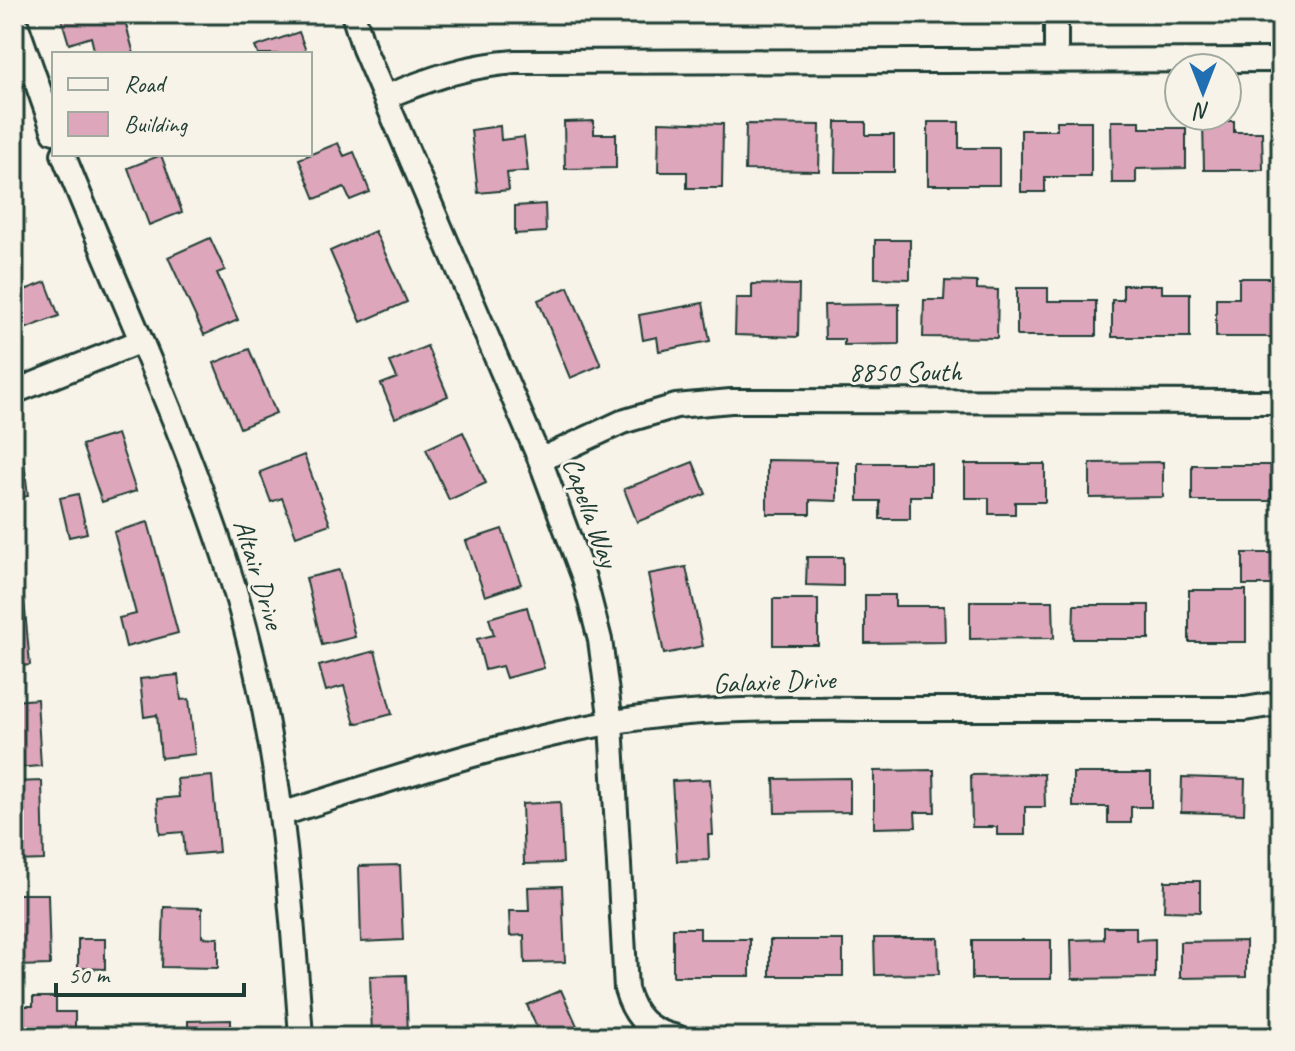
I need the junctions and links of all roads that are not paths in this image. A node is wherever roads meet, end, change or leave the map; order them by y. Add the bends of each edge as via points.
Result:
1 (353, 14) edge
2 (1056, 14) edge
3 (14, 18) edge
4 (18, 46) edge
5 (1281, 60) edge
6 (1056, 61) junction
7 (385, 97) junction
8 (52, 127) edge
9 (64, 156) edge
10 (141, 341) junction
11 (14, 392) edge
12 (1281, 402) edge
13 (540, 460) junction
14 (1281, 703) edge
15 (611, 723) junction
16 (282, 814) junction
17 (301, 1037) edge
18 (677, 1037) edge

1 - 7 street, Capella Way
2 - 6 street
3 - 4 street
4 - 8 street
5 - 6 street
6 - 7 street via 515,62 475,65
7 - 13 street, Capella Way
9 - 10 street, Altair Drive
10 - 11 street
10 - 16 street, Altair Drive via 226,560 268,726
12 - 13 street, 8850 South via 731,401 676,406 622,422
13 - 15 street, Capella Way via 584,578 600,640
14 - 15 street, Galaxie Drive via 1245,709 763,709
15 - 16 street, Galaxie Drive via 524,741
15 - 18 street, Capella Way via 626,989 640,1020
16 - 17 street, Altair Drive

